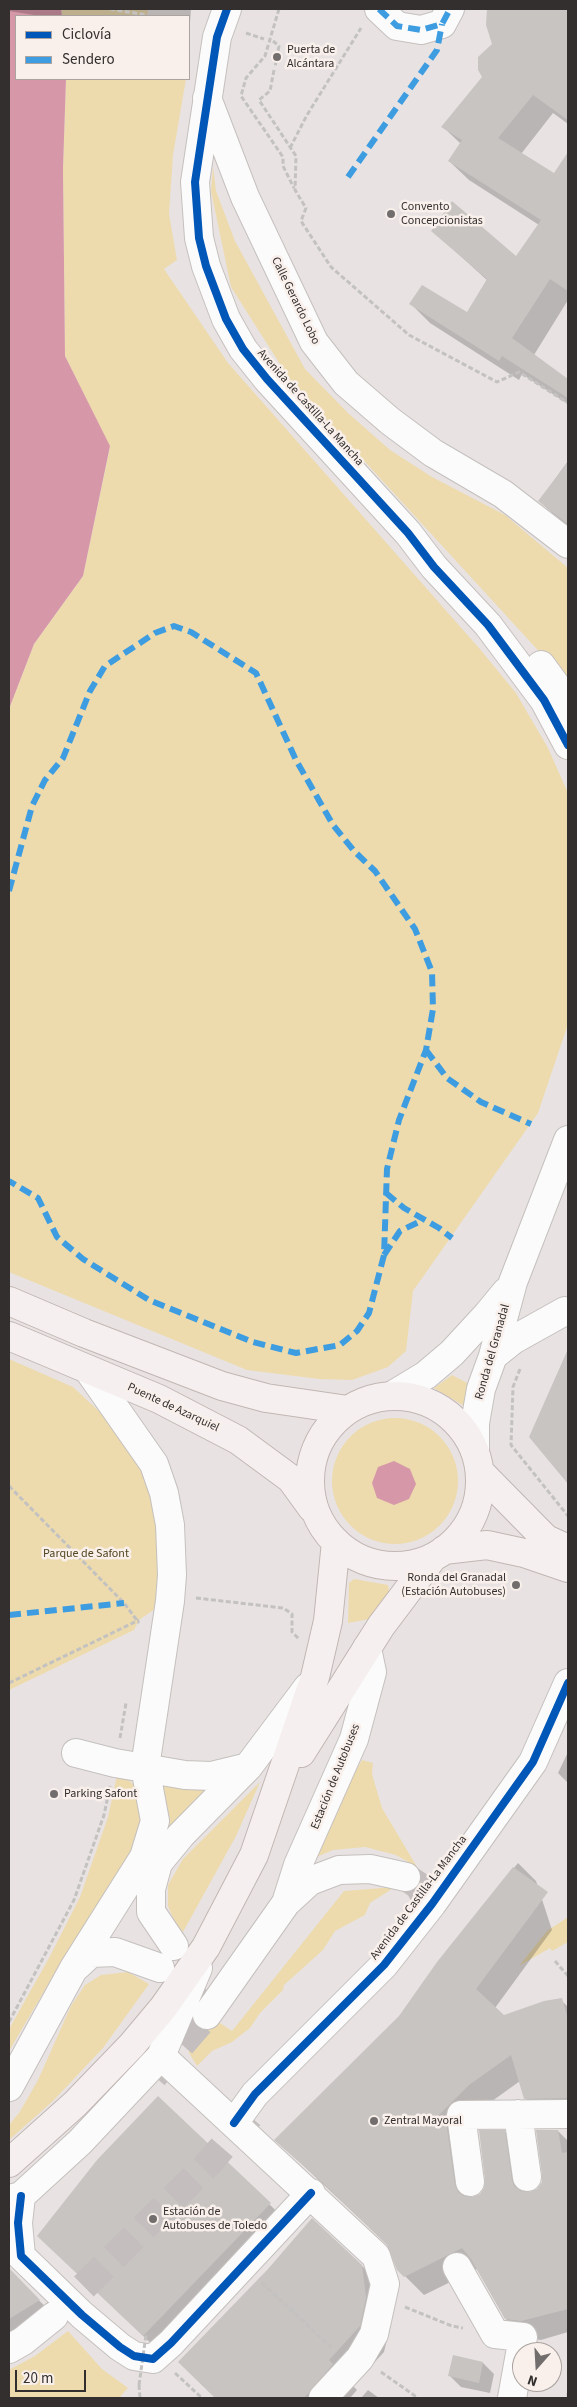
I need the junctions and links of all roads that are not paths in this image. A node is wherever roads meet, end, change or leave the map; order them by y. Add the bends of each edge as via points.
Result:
1 (450, 9) edge
2 (371, 17) edge
3 (226, 18) edge
4 (206, 97) junction
5 (408, 532) junction
6 (568, 544) edge
7 (568, 702) edge
8 (568, 745) edge
9 (568, 1140) edge
10 (513, 1282) junction
11 (9, 1301) edge
12 (567, 1308) edge
13 (9, 1336) edge
14 (493, 1356) junction
15 (89, 1371) junction
16 (393, 1395) junction
17 (348, 1410) junction
18 (477, 1462) junction
19 (315, 1511) junction
20 (336, 1542) junction
21 (568, 1549) edge
22 (439, 1553) junction
23 (568, 1568) edge
24 (367, 1648) junction
25 (315, 1677) junction
26 (568, 1683) edge
27 (76, 1753) dead end
28 (145, 1767) junction
29 (248, 1767) junction
30 (273, 1799) junction
31 (406, 1877) tunnel mouth
32 (286, 1903) junction
33 (206, 1947) junction
34 (74, 1968) junction
35 (207, 2015) dead end
36 (161, 2056) junction
37 (9, 2087) edge
38 (255, 2094) junction
39 (212, 2103) junction
40 (518, 2114) junction
41 (568, 2114) edge
42 (234, 2123) junction
43 (9, 2163) edge
44 (527, 2178) dead end
45 (470, 2182) dead end
46 (311, 2193) junction
47 (15, 2198) edge
48 (457, 2267) dead end
49 (54, 2316) tunnel mouth
50 (9, 2350) edge
51 (323, 2398) edge
52 (512, 2398) edge

1 - 2 street via 442,24 421,30
3 - 4 street, Avenida de Castilla-La Mancha
4 - 5 street, Avenida de Castilla-La Mancha via 195,182 196,211 206,266 226,319 243,349 267,379
4 - 6 street, Calle Gerardo Lobo via 245,197 314,342 346,383 433,453 503,494
5 - 7 street, Avenida de Castilla-La Mancha via 446,562 492,607
5 - 8 street, Avenida de Castilla-La Mancha via 518,664 544,700
9 - 10 street
10 - 14 street, Ronda del Granadal
10 - 16 street via 452,1353
11 - 17 main road via 222,1386 266,1398
12 - 14 street via 513,1340
13 - 15 main road, Puente de Azarquiel
14 - 18 street, Ronda del Granadal via 475,1423
15 - 19 main road, Puente de Azarquiel via 158,1399 238,1440 291,1479
15 - 28 street via 154,1464 170,1525 170,1601
16 - 17 main road, Ronda del Granadal via 369,1399
16 - 18 main road, Ronda del Granadal via 418,1399 442,1410 462,1428
17 - 19 main road, Ronda del Granadal via 327,1429 313,1455 309,1483
18 - 21 main road, Ronda del Granadal via 546,1539
18 - 22 main road, Ronda del Granadal via 479,1495 472,1516 461,1535
19 - 20 main road, Ronda del Granadal
20 - 22 main road, Ronda del Granadal via 358,1557 383,1565 409,1565
20 - 25 main road via 328,1622
22 - 23 main road, Ronda del Granadal via 487,1545
22 - 24 main road via 406,1591
24 - 30 main road
24 - 32 street, Estación de Autobuses via 372,1672 354,1739 298,1865
25 - 29 street
25 - 30 main road
26 - 38 street, Avenida de Castilla-La Mancha via 533,1762 432,1904 384,1965
27 - 28 street
28 - 29 street via 198,1776 228,1774
28 - 34 street via 155,1821 144,1857
29 - 34 street via 181,1835 158,1864 151,1889 151,1912 167,1957 91,1953
30 - 33 main road via 254,1855
31 - 32 street, Estación de Autobuses via 370,1869 339,1870 310,1881
32 - 35 street, Estación de Autobuses
33 - 36 street
33 - 43 main road via 132,2045 75,2104
34 - 37 street
36 - 39 street
36 - 47 street via 80,2142
38 - 39 street
38 - 42 street, Avenida de Castilla-La Mancha
39 - 42 street
40 - 41 street
40 - 44 street
40 - 45 street via 461,2114
42 - 46 street
46 - 47 street via 171,2344 151,2346 153,2359 134,2356 120,2347 21,2256
46 - 51 street via 376,2256 385,2284 374,2334 356,2362
48 - 52 street via 495,2334 523,2337
49 - 50 street

